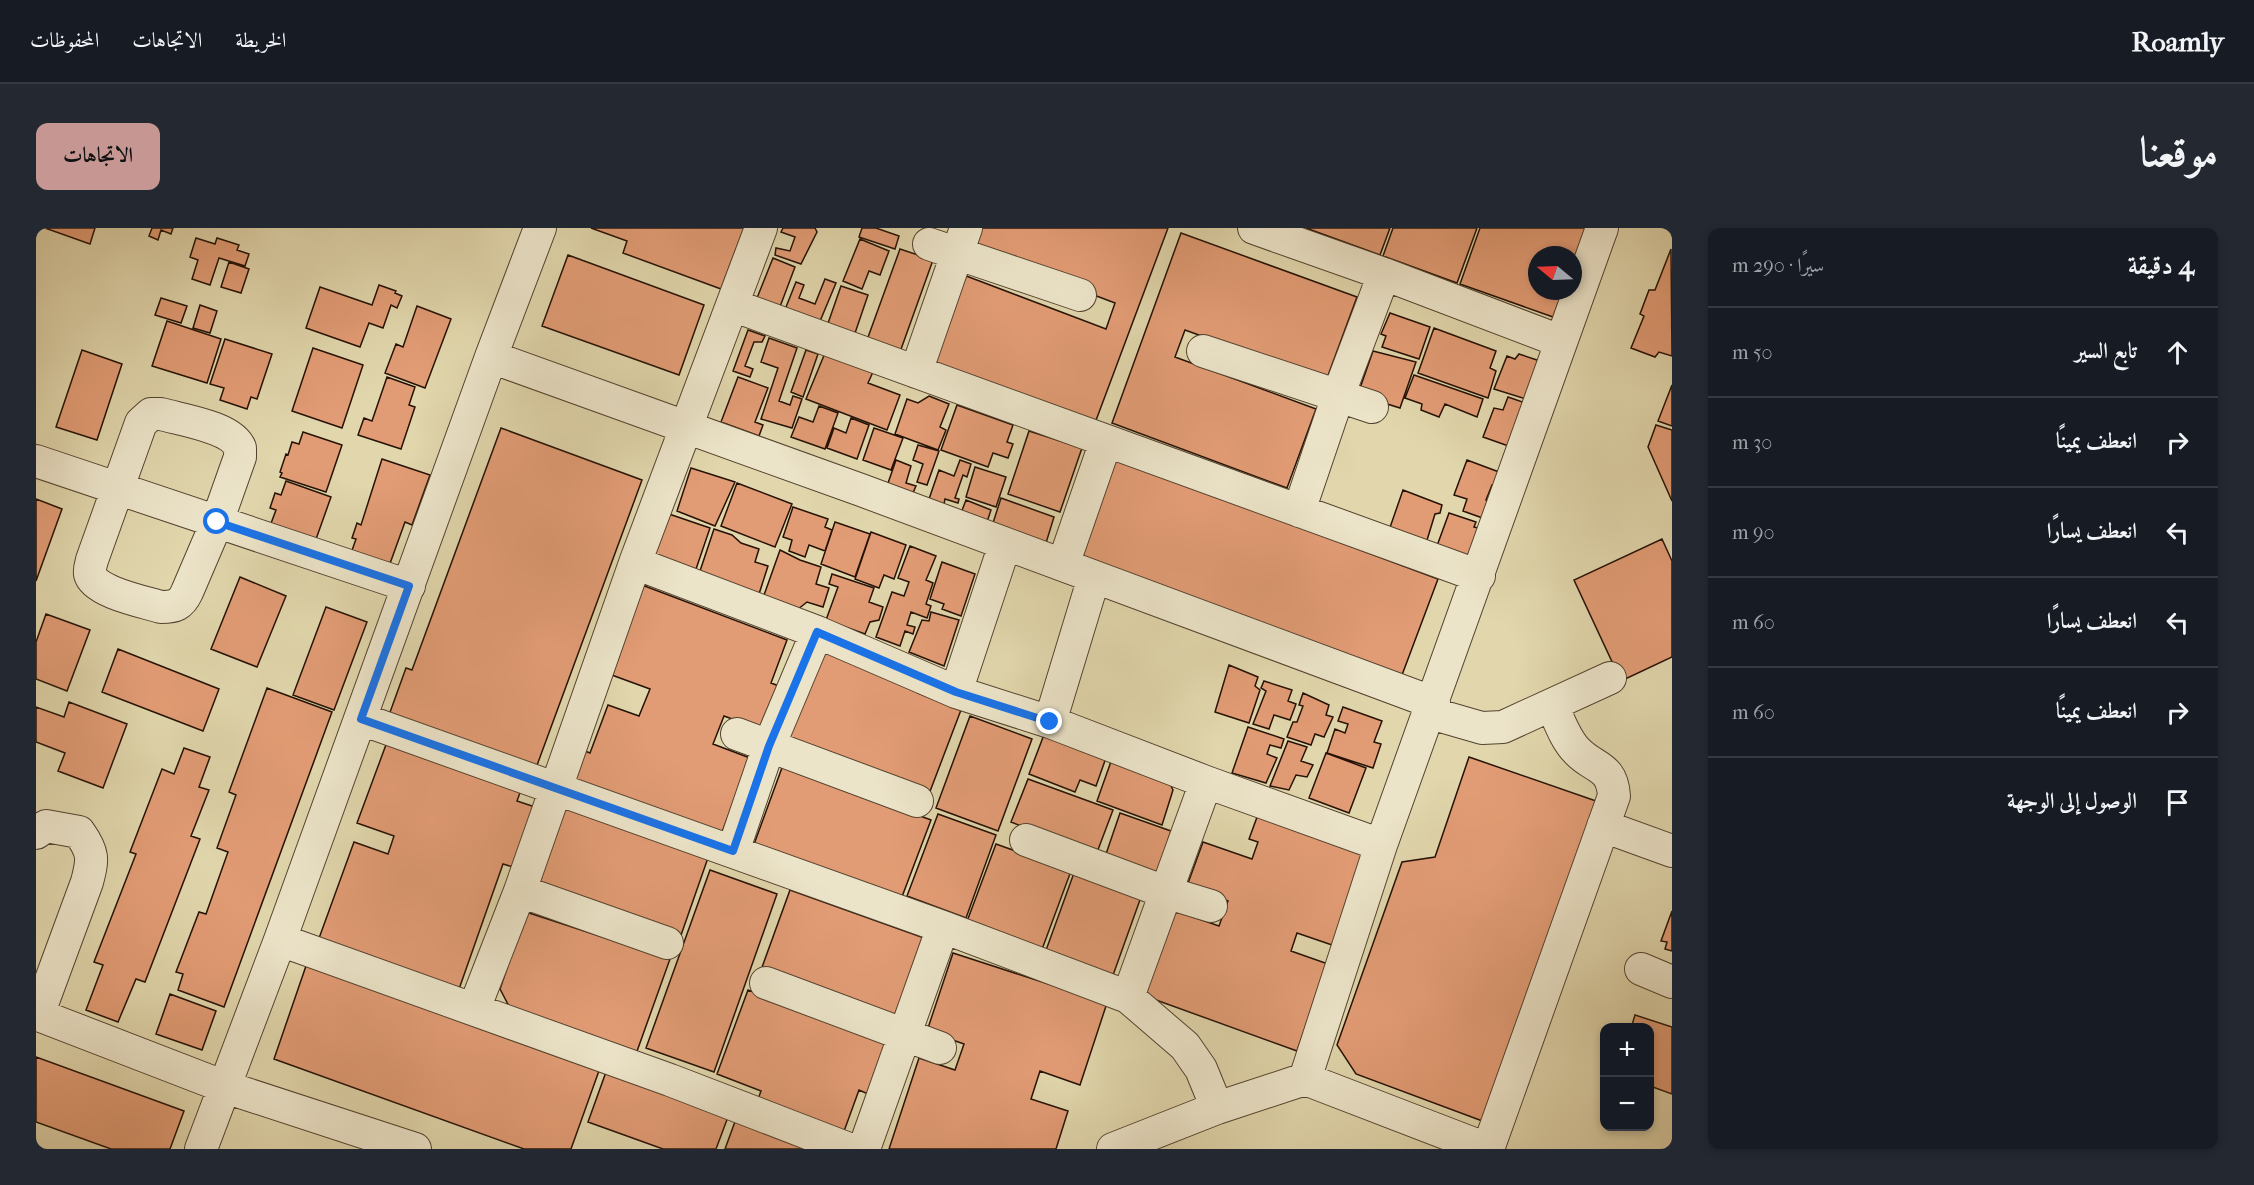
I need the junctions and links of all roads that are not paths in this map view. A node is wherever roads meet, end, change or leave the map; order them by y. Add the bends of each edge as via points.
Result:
1 (540, 228) edge
2 (761, 228) edge
3 (1254, 228) edge
4 (1602, 228) edge
5 (950, 242) edge
6 (1384, 274) junction
7 (1080, 295) dead end
8 (732, 305) junction
9 (1560, 341) junction
10 (1203, 351) dead end
11 (491, 357) junction
12 (916, 372) junction
13 (1338, 396) junction
14 (1372, 406) dead end
15 (685, 428) junction
16 (1106, 441) junction
17 (36, 460) edge
18 (118, 488) junction
19 (1299, 511) junction
20 (217, 522) junction
21 (1005, 544) junction
22 (635, 562) junction
23 (1063, 565) junction
24 (1479, 576) junction
25 (1094, 577) junction
26 (409, 586) junction
27 (817, 632) junction
28 (1610, 678) dead end
29 (956, 692) junction
30 (1552, 705) junction
31 (1432, 708) junction
32 (361, 719) junction
33 (1050, 722) junction
34 (737, 734) dead end
35 (769, 746) junction
36 (1206, 782) junction
37 (556, 787) junction
38 (917, 801) dead end
39 (1603, 826) junction
40 (36, 833) edge
41 (1026, 840) dead end
42 (1381, 845) junction
43 (733, 851) junction
44 (1672, 851) edge
45 (520, 891) junction
46 (1165, 892) junction
47 (1210, 906) dead end
48 (943, 927) junction
49 (280, 940) junction
50 (666, 943) dead end
51 (1641, 969) dead end
52 (1672, 982) edge
53 (766, 983) dead end
54 (1128, 997) junction
55 (474, 1009) junction
56 (37, 1014) edge
57 (905, 1035) junction
58 (940, 1048) dead end
59 (1305, 1079) junction
60 (225, 1087) junction
61 (1217, 1108) junction
62 (201, 1149) edge
63 (415, 1149) edge
64 (849, 1149) edge
65 (864, 1149) edge
66 (1113, 1149) edge
67 (1487, 1149) edge

1 - 11 street
2 - 8 street
3 - 6 street
4 - 9 street
5 - 7 street
5 - 12 street
6 - 9 street
6 - 13 street
8 - 12 street
8 - 15 street
9 - 24 street
10 - 13 street
11 - 15 street
11 - 26 street
12 - 16 street
13 - 14 street
13 - 19 street
15 - 21 street
15 - 22 street
16 - 19 street
16 - 23 street
17 - 18 street
18 - 20 street
18 - 20 street via 141,423 151,414 219,430 231,435 240,448 240,457
18 - 20 street via 90,573 93,581 104,589 161,607 177,606 187,592
19 - 24 street
20 - 26 street
21 - 23 street
21 - 29 street
22 - 27 street
22 - 37 street
23 - 25 street
24 - 31 street
25 - 31 street
25 - 33 street
26 - 32 street
27 - 29 street
27 - 35 street
28 - 30 street
29 - 33 street
30 - 31 street via 1511,725 1493,729
30 - 39 street via 1577,752 1608,774 1613,785 1614,796
31 - 42 street
32 - 37 street
32 - 49 street
33 - 36 street
34 - 35 street
35 - 38 street
35 - 43 street
36 - 42 street
36 - 46 street
37 - 43 street
37 - 45 street
39 - 44 street
39 - 67 street
40 - 56 street via 46,826 79,832 90,848 92,861
41 - 46 street
42 - 59 street
43 - 48 street
45 - 50 street
45 - 55 street
46 - 47 street
46 - 54 street
48 - 54 street
48 - 57 street
49 - 55 street
49 - 60 street
51 - 52 street
53 - 57 street
54 - 61 street via 1185,1046 1201,1069
55 - 64 street
56 - 60 street
57 - 58 street
57 - 65 street
59 - 61 street
59 - 67 street
60 - 62 street
60 - 63 street
61 - 66 street

